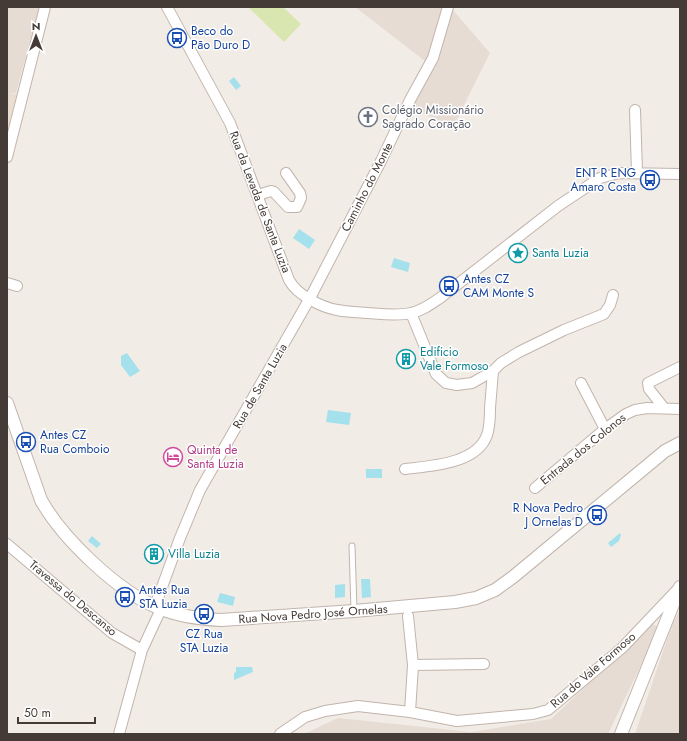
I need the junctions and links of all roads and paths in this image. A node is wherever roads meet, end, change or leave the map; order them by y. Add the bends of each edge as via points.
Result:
1 (45, 7) edge
2 (167, 7) edge
3 (174, 7) edge
4 (448, 7) edge
5 (178, 28) junction
6 (635, 110) dead end
7 (10, 132) edge
8 (7, 157) edge
9 (637, 172) junction
10 (286, 173) dead end
11 (680, 174) edge
12 (258, 195) junction
13 (7, 283) edge
14 (17, 286) dead end
15 (613, 295) dead end
16 (310, 298) junction
17 (411, 313) junction
18 (680, 366) edge
19 (493, 371) junction
20 (581, 383) dead end
21 (7, 403) edge
22 (664, 408) junction
23 (680, 409) edge
24 (605, 429) junction
25 (680, 443) edge
26 (405, 469) dead end
27 (535, 488) dead end
28 (7, 544) edge
29 (352, 546) dead end
30 (680, 587) edge
31 (158, 608) junction
32 (354, 611) junction
33 (408, 616) dead end
34 (142, 650) junction
35 (484, 664) dead end
36 (413, 665) junction
37 (410, 712) junction
38 (119, 734) edge
39 (280, 734) edge
40 (621, 734) edge

1 - 7 street
2 - 5 street, Rua da Levada de Santa Luzia
3 - 5 street
4 - 16 street, Caminho do Monte via 433,58
5 - 12 street, Rua da Levada de Santa Luzia via 230,123
6 - 9 street
7 - 8 street
9 - 11 street, Rua da Levada de Santa Luzia
9 - 17 street, Rua da Levada de Santa Luzia via 618,173 600,178 558,206 440,298
10 - 12 street via 300,194 301,198 296,207 288,207 274,192
12 - 16 street, Rua da Levada de Santa Luzia via 289,280
13 - 14 street
15 - 19 street via 604,314 519,352
16 - 17 street, Rua da Levada de Santa Luzia via 337,310 385,315
16 - 31 street, Rua de Santa Luzia via 200,490 180,538
17 - 19 street via 436,374 446,383 457,386 472,383
18 - 22 street via 648,383 649,389
19 - 26 street via 489,427 485,440 478,448 457,460
20 - 24 street
21 - 31 street, Rua Nova Pedro José Ornelas via 41,500 49,514 114,582
22 - 23 street, Entrada dos Colonos
22 - 24 street, Entrada dos Colonos via 635,410
24 - 27 street, Entrada dos Colonos
25 - 32 street, Rua Nova Pedro José Ornelas via 665,451 495,590 476,598 455,602
28 - 34 street, Travessa do Descanso via 112,633
29 - 32 lane
30 - 37 street, Rua do Vale Formoso via 622,648 548,710 533,714 457,721
30 - 40 street
31 - 32 street, Rua Nova Pedro José Ornelas via 200,619 221,620
31 - 34 street, Rua de Santa Luzia
33 - 36 street
34 - 38 street, Rua de Santa Luzia
35 - 36 street
36 - 37 street
37 - 39 street, Rua do Vale Formoso via 358,706 336,709 305,717

